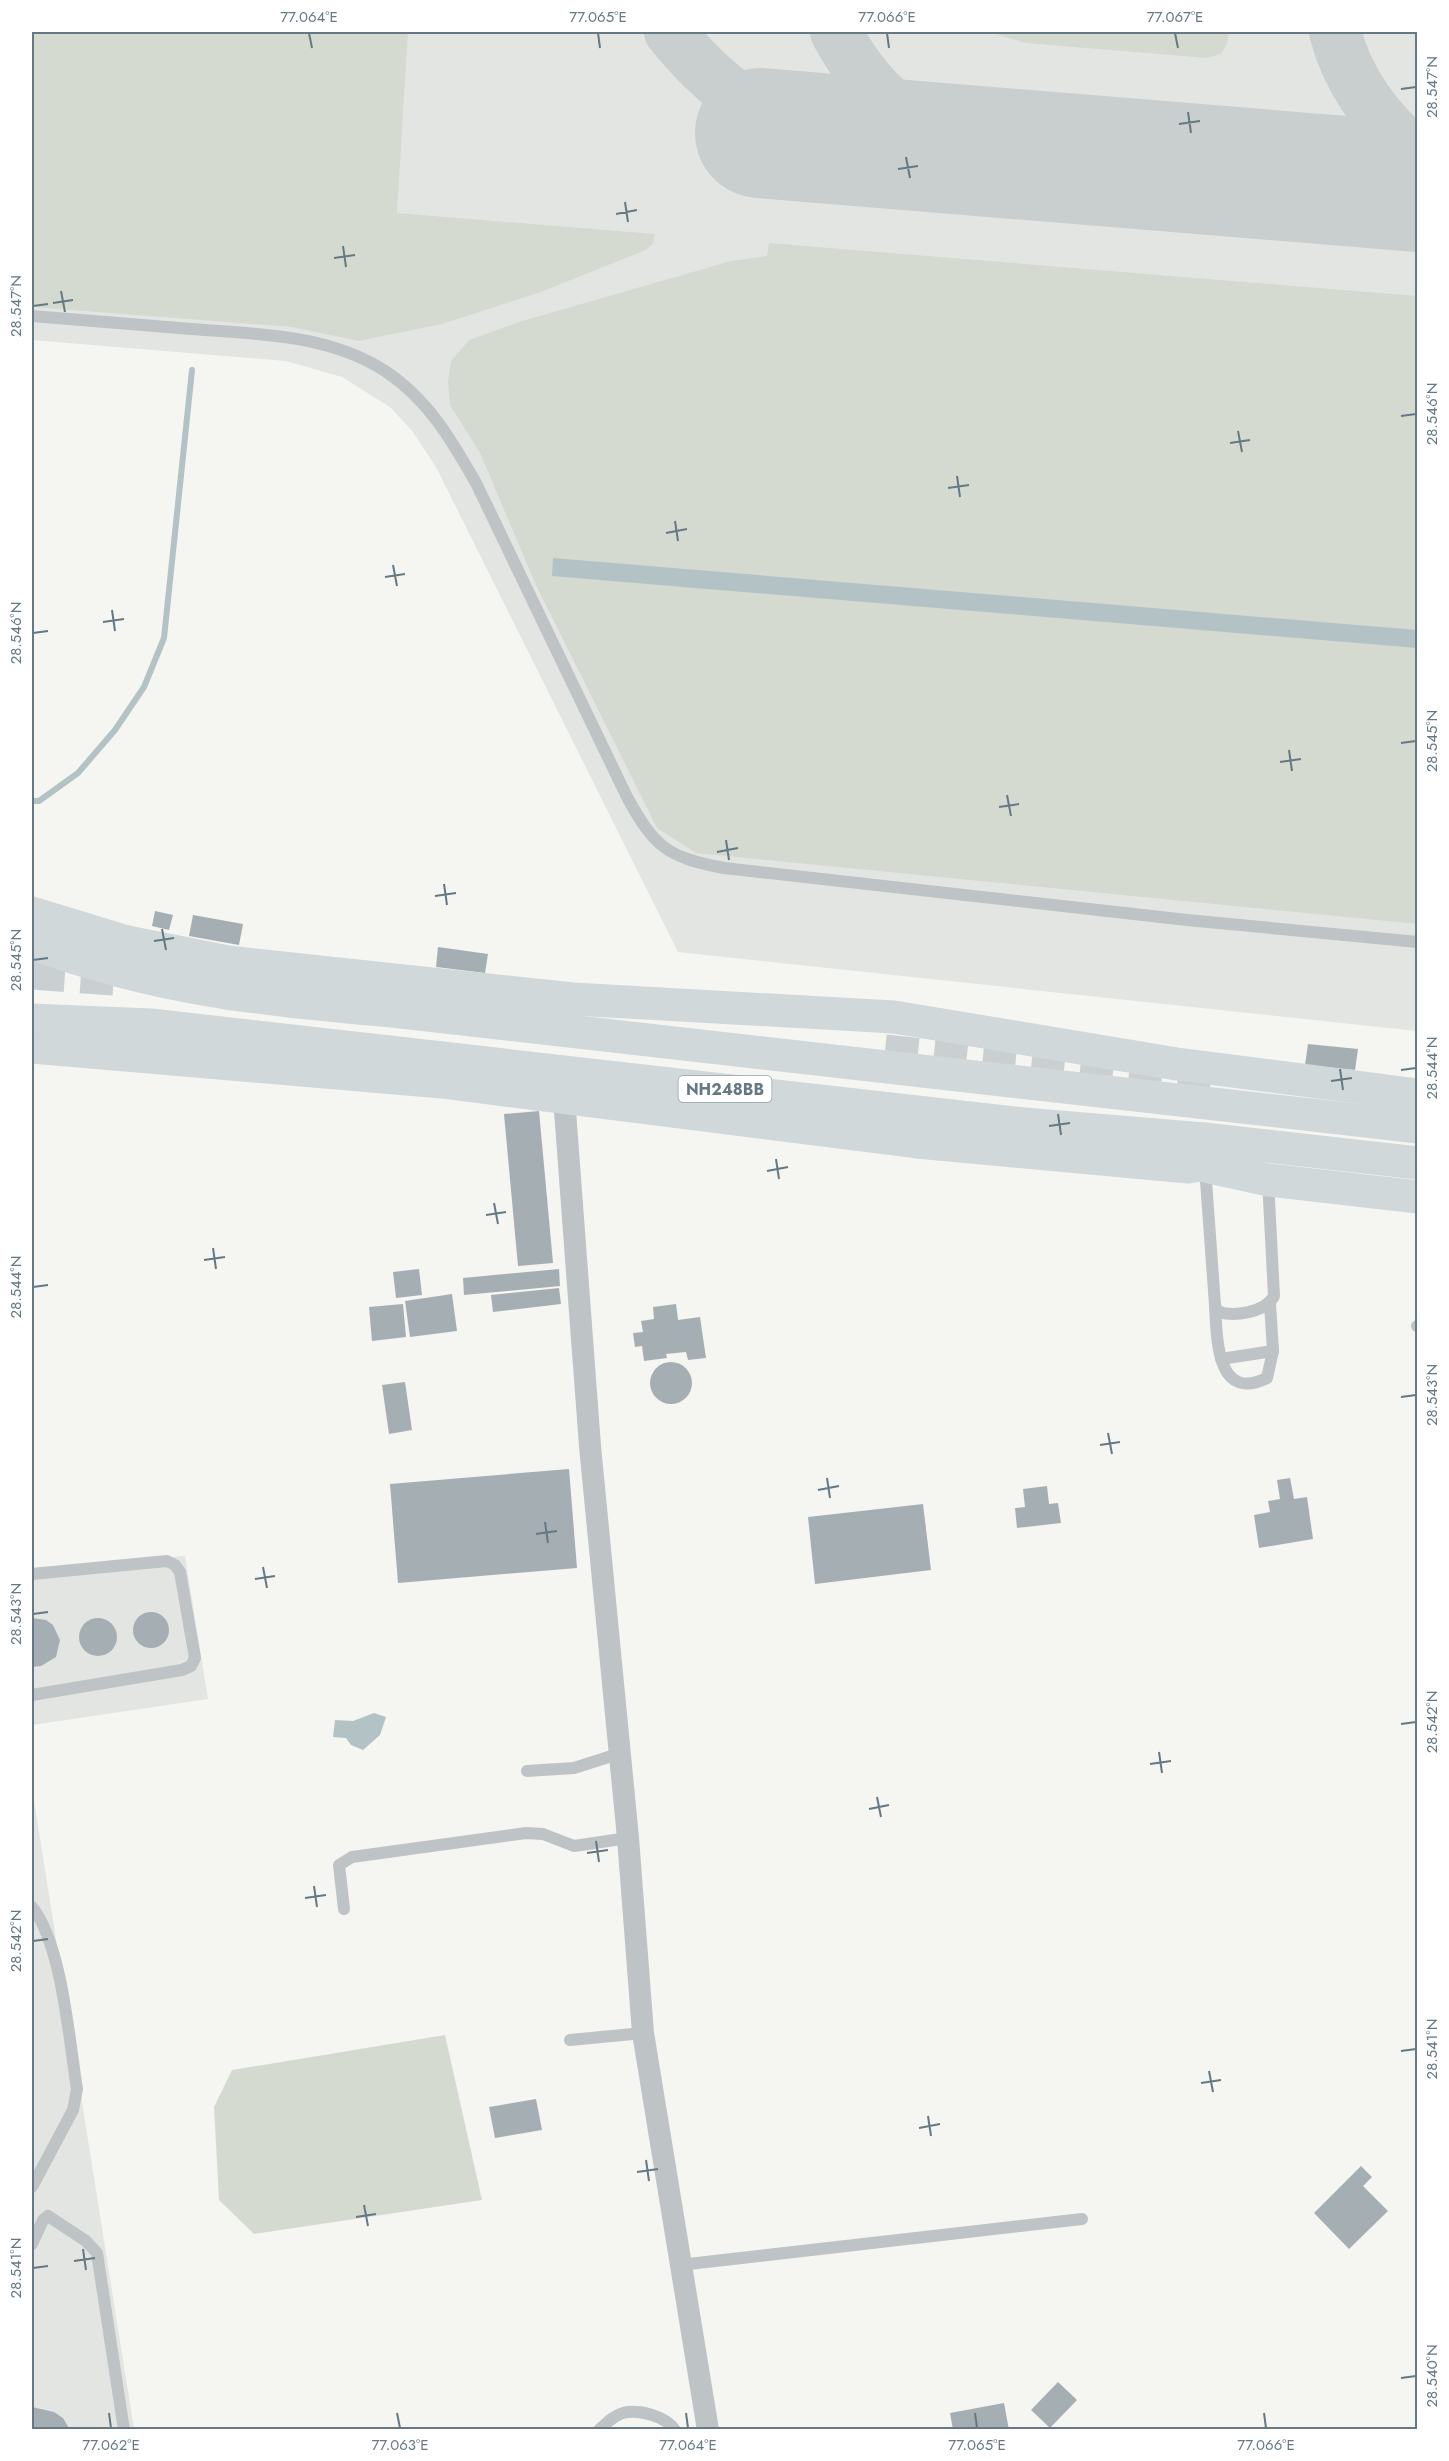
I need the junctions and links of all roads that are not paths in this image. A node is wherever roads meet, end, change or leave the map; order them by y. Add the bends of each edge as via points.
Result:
1 (32, 316) edge
2 (32, 913) edge
3 (1418, 942) edge
4 (46, 948) edge
5 (32, 1020) edge
6 (32, 1047) edge
7 (563, 1083) junction
8 (1418, 1095) edge
9 (1418, 1127) edge
10 (1203, 1156) junction
11 (1418, 1163) edge
12 (1268, 1180) junction
13 (1418, 1197) edge
14 (1270, 1304) junction
15 (1215, 1305) junction
16 (1273, 1352) junction
17 (1221, 1359) junction
18 (32, 1574) edge
19 (32, 1695) edge
20 (618, 1754) junction
21 (527, 1772) dead end
22 (628, 1838) junction
23 (32, 1907) edge
24 (344, 1909) dead end
25 (644, 2032) junction
26 (570, 2040) dead end
27 (32, 2187) edge
28 (1082, 2219) dead end
29 (32, 2244) edge
30 (680, 2265) junction
31 (124, 2430) edge
32 (599, 2430) edge
33 (675, 2430) edge
34 (708, 2430) edge

1 - 3 lane via 308,340 365,359 401,383 430,410 456,447 627,797 650,835 675,856 724,867 1186,920
2 - 8 main road via 127,942 228,962 573,999 876,1015 1146,1060
4 - 9 main road, NH248BB via 157,982 251,998
5 - 7 main road, NH248BB via 151,1025
6 - 7 main road via 442,1082
7 - 10 main road, NH248BB via 1024,1124
7 - 20 street
10 - 11 main road, NH248BB
10 - 12 main road
10 - 15 lane
12 - 13 main road
12 - 14 lane via 1274,1296
14 - 15 lane via 1230,1314 1217,1311
14 - 16 lane
15 - 17 lane
16 - 17 lane
16 - 17 lane via 1267,1378 1247,1384 1231,1378
18 - 19 lane via 167,1561 175,1564 180,1572 195,1658 191,1666 182,1670
20 - 21 lane via 574,1768
20 - 22 street
22 - 24 lane via 574,1846 543,1834 526,1833 352,1857 339,1865
22 - 25 street
23 - 27 lane via 54,1949 77,2089 73,2110
25 - 26 lane
25 - 30 street
28 - 30 lane
29 - 31 lane via 43,2220 52,2216 97,2253
30 - 34 street
32 - 33 lane via 622,2413 631,2412 668,2421

